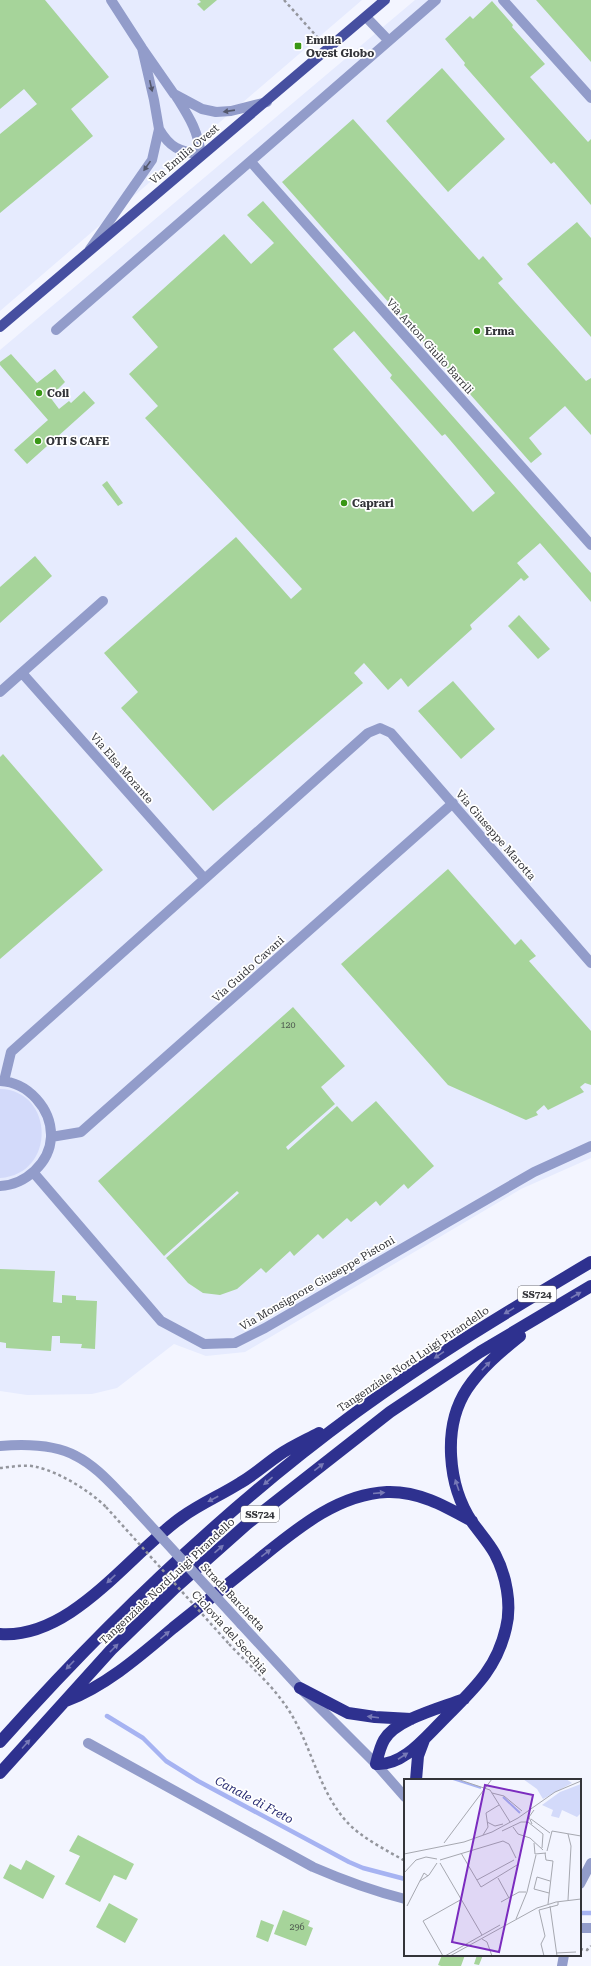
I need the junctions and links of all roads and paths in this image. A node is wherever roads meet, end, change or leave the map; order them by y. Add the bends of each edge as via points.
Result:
1 (111, 0) edge
2 (284, 0) edge
3 (385, 0) edge
4 (436, 0) edge
5 (503, 0) edge
6 (366, 17) junction
7 (324, 34) dead end
8 (389, 41) junction
9 (142, 48) junction
10 (174, 94) junction
11 (591, 98) edge
12 (267, 102) junction
13 (159, 129) junction
14 (201, 156) junction
15 (251, 162) junction
16 (88, 251) junction
17 (0, 327) edge
18 (56, 330) dead end
19 (588, 534) edge
20 (591, 545) edge
21 (103, 601) dead end
22 (22, 673) junction
23 (0, 692) edge
24 (453, 803) junction
25 (204, 878) junction
26 (591, 963) edge
27 (2, 1081) edge
28 (51, 1137) junction
29 (591, 1146) edge
30 (33, 1172) junction
31 (0, 1186) edge
32 (591, 1262) edge
33 (591, 1286) edge
34 (561, 1303) junction
35 (354, 1414) junction
36 (0, 1446) edge
37 (0, 1468) edge
38 (472, 1521) junction
39 (0, 1634) edge
40 (300, 1688) junction
41 (464, 1699) junction
42 (63, 1702) junction
43 (411, 1719) junction
44 (425, 1738) junction
45 (0, 1742) edge
46 (88, 1743) dead end
47 (376, 1764) junction
48 (0, 1773) edge
49 (416, 1779) edge
50 (404, 1796) edge
51 (404, 1860) edge
52 (591, 1862) edge
53 (581, 1882) edge
54 (404, 1899) edge
55 (591, 1946) edge
56 (581, 1949) edge
57 (564, 1956) edge
58 (562, 1966) edge

1 - 9 street
2 - 7 path via 319,38
3 - 6 main road, Via Emilia Ovest
4 - 8 street
5 - 11 street
6 - 8 street
6 - 12 main road, Via Emilia Ovest
8 - 15 street
9 - 10 street
9 -> 13 street
12 -> 10 street via 216,112 202,109
10 - 14 street via 194,125
12 - 14 main road, Via Emilia Ovest
13 - 14 street via 166,142 181,152
13 -> 16 street via 152,160
14 - 16 main road, Via Emilia Ovest
15 - 18 street
15 - 19 street, Via Anton Giulio Barrili
16 - 17 main road, Via Emilia Ovest
19 - 20 street, Via Anton Giulio Barrili
21 - 22 street
22 - 23 street
22 - 25 street, Via Elsa Morante
24 - 25 street, Via Giuseppe Marotta via 391,733 380,728 368,733
24 - 26 street, Via Giuseppe Marotta
24 - 28 street, Via Guido Cavani via 81,1132
25 - 27 street via 11,1052
27 - 28 street via 21,1087 35,1096 48,1118
28 - 30 street via 44,1157
29 - 30 street, Via Monsignore Giuseppe Pistoni via 534,1172 236,1343 204,1344 161,1321
30 - 31 street via 14,1184
32 -> 35 highway, Tangenziale Nord Luigi Pirandello / SS724 via 483,1326
34 -> 33 highway, Tangenziale Nord Luigi Pirandello / SS724
38 -> 34 highway via 457,1486 452,1466 452,1436 460,1404 466,1390 486,1365
42 -> 34 highway, Tangenziale Nord Luigi Pirandello / SS724 via 111,1650 175,1588 247,1524 390,1412
35 -> 39 highway via 281,1454 244,1480 182,1517 65,1617 34,1630
35 -> 45 highway, Tangenziale Nord Luigi Pirandello / SS724 via 249,1497 149,1585 81,1653
36 - 40 street, Strada Barchetta, bridge via 23,1444 54,1449 76,1456 96,1470 127,1500
37 - 51 path, Ciclovia del Secchia, bridge via 36,1467 95,1496 283,1702 300,1732 326,1791 348,1824
38 - 41 highway via 495,1555 506,1584 508,1605 507,1626 497,1654 489,1671
42 -> 38 highway via 92,1688 129,1663 286,1537 331,1507 370,1493 406,1493 446,1506
43 -> 40 highway via 348,1713
40 - 47 street, Strada Barchetta
41 - 43 highway
41 - 44 highway
48 -> 42 highway, Tangenziale Nord Luigi Pirandello / SS724
43 - 47 highway via 393,1729 384,1739
47 -> 44 highway via 401,1758
44 - 49 highway via 418,1756
46 - 54 street via 313,1867 342,1880
47 - 50 street, Strada Barchetta
52 - 53 street
55 - 56 path via 587,1950
57 - 58 street

